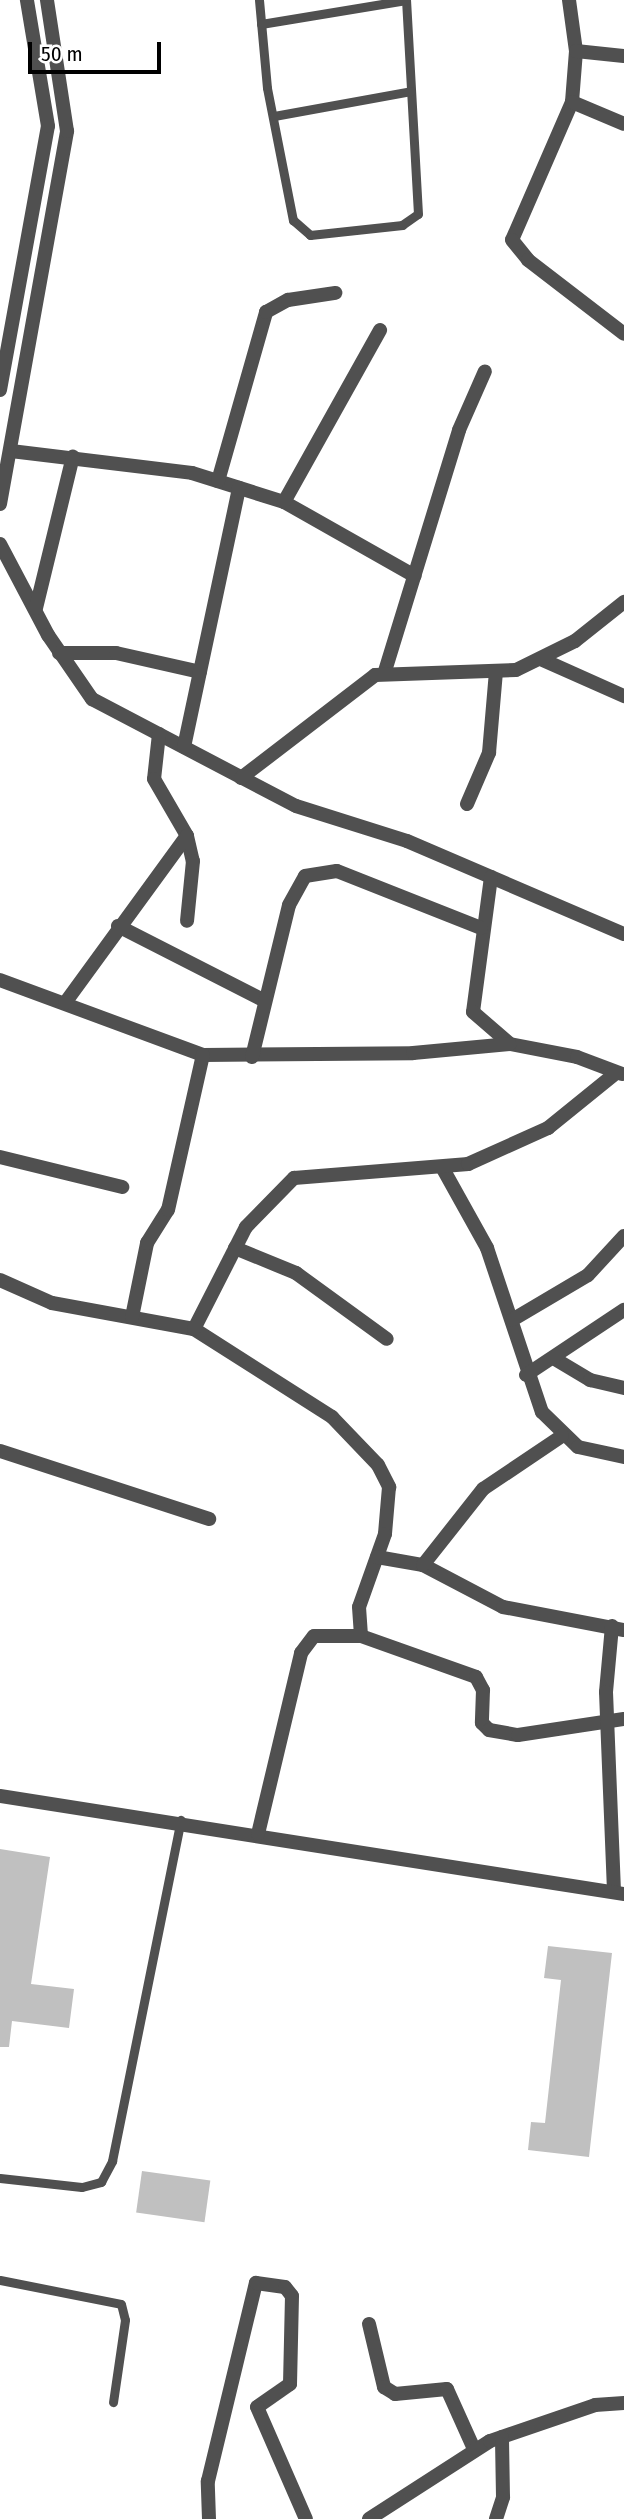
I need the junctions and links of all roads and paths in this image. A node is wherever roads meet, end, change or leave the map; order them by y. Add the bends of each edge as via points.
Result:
1 (27, 0) edge
2 (47, 0) edge
3 (260, 0) edge
4 (406, 0) edge
5 (569, 0) edge
6 (261, 24) junction
7 (576, 51) junction
8 (624, 56) edge
9 (411, 91) junction
10 (572, 102) junction
11 (274, 116) junction
12 (624, 124) edge
13 (335, 293) dead end
14 (380, 330) dead end
15 (624, 334) edge
16 (485, 371) dead end
17 (0, 390) edge
18 (10, 451) junction
19 (73, 456) junction
20 (218, 481) junction
21 (239, 488) junction
22 (284, 502) junction
23 (0, 503) edge
24 (0, 544) edge
25 (415, 576) junction
26 (624, 602) edge
27 (36, 608) junction
28 (59, 653) junction
29 (543, 660) junction
30 (385, 671) junction
31 (496, 671) junction
32 (200, 673) junction
33 (624, 696) edge
34 (159, 734) junction
35 (184, 747) junction
36 (242, 778) junction
37 (467, 804) dead end
38 (187, 836) junction
39 (491, 877) junction
40 (187, 921) dead end
41 (118, 926) junction
42 (481, 928) junction
43 (624, 934) edge
44 (0, 980) edge
45 (265, 1001) junction
46 (65, 1003) junction
47 (510, 1044) junction
48 (203, 1055) junction
49 (252, 1057) junction
50 (620, 1074) edge
51 (0, 1157) edge
52 (442, 1167) junction
53 (122, 1187) dead end
54 (624, 1236) edge
55 (234, 1248) junction
56 (0, 1280) edge
57 (624, 1310) edge
58 (132, 1317) junction
59 (512, 1320) junction
60 (194, 1329) junction
61 (387, 1339) dead end
62 (555, 1359) junction
63 (526, 1375) junction
64 (624, 1388) edge
65 (562, 1436) junction
66 (0, 1451) edge
67 (624, 1457) edge
68 (209, 1519) dead end
69 (377, 1557) junction
70 (423, 1565) junction
71 (618, 1628) edge
72 (361, 1636) junction
73 (624, 1719) edge
74 (609, 1724) junction
75 (0, 1796) edge
76 (181, 1821) junction
77 (258, 1834) junction
78 (619, 1892) edge
79 (0, 2178) edge
80 (0, 2280) edge
81 (369, 2324) dead end
82 (113, 2402) dead end
83 (624, 2403) edge
84 (502, 2437) junction
85 (474, 2449) junction
86 (209, 2519) edge
87 (306, 2519) edge
88 (369, 2519) edge
89 (496, 2519) edge

1 - 17 street via 48,126
2 - 18 street via 68,131
3 - 6 lane
4 - 6 lane
4 - 9 lane
5 - 7 street
6 - 11 lane
7 - 8 street
7 - 10 street
9 - 11 lane
9 - 11 lane via 418,214 402,225 310,235 299,230
10 - 12 street
10 - 15 street via 512,240 528,260
13 - 20 street via 288,300 266,312
14 - 22 street
16 - 25 street via 459,430
18 - 19 street
18 - 23 street
19 - 20 street via 162,465
19 - 27 street
20 - 21 street
21 - 22 street
21 - 32 street
22 - 25 street
24 - 27 street
25 - 30 street
26 - 29 street
27 - 28 street
28 - 32 street via 116,653
28 - 34 street via 92,699
29 - 31 street
29 - 33 street
30 - 31 street
30 - 36 street
31 - 37 street via 489,753
32 - 35 street
34 - 35 street
34 - 38 street via 154,779
35 - 36 street
36 - 39 street via 337,823 407,841
38 - 40 street via 193,861
38 - 41 street
39 - 42 street
39 - 43 street
41 - 45 street
41 - 46 street
42 - 45 street via 322,869 296,885
42 - 47 street via 473,1012
44 - 46 street
45 - 49 street
46 - 48 street
47 - 49 street
47 - 50 street via 577,1057
48 - 49 street
48 - 58 street via 168,1210 147,1243
50 - 52 street via 548,1128 468,1164
51 - 53 street
52 - 55 street via 294,1178 264,1203
52 - 59 street via 487,1248
54 - 59 street via 567,1291
55 - 60 street
55 - 61 street via 296,1273
56 - 58 street via 52,1303
57 - 62 street
58 - 60 street
59 - 63 street
60 - 69 street via 332,1418 378,1465 389,1487
62 - 63 street
62 - 64 street via 590,1380
63 - 65 street
65 - 67 street via 578,1447
65 - 70 street via 483,1489
66 - 68 street
69 - 70 street
69 - 72 street via 359,1607
70 - 71 street via 503,1607
71 - 74 street
72 - 74 street via 476,1677 483,1690 482,1723 499,1734
72 - 77 street via 314,1636 301,1653
73 - 74 street
74 - 78 street
75 - 76 street
76 - 77 street
76 - 79 lane via 112,2161 101,2182 82,2187
77 - 78 street
80 - 82 lane via 121,2304 125,2320
81 - 85 street via 384,2387 395,2394 447,2389
83 - 84 street via 585,2407
84 - 85 street
84 - 89 street via 503,2497
85 - 88 street
86 - 87 street via 208,2481 256,2283 285,2287 292,2296 290,2384 257,2407

